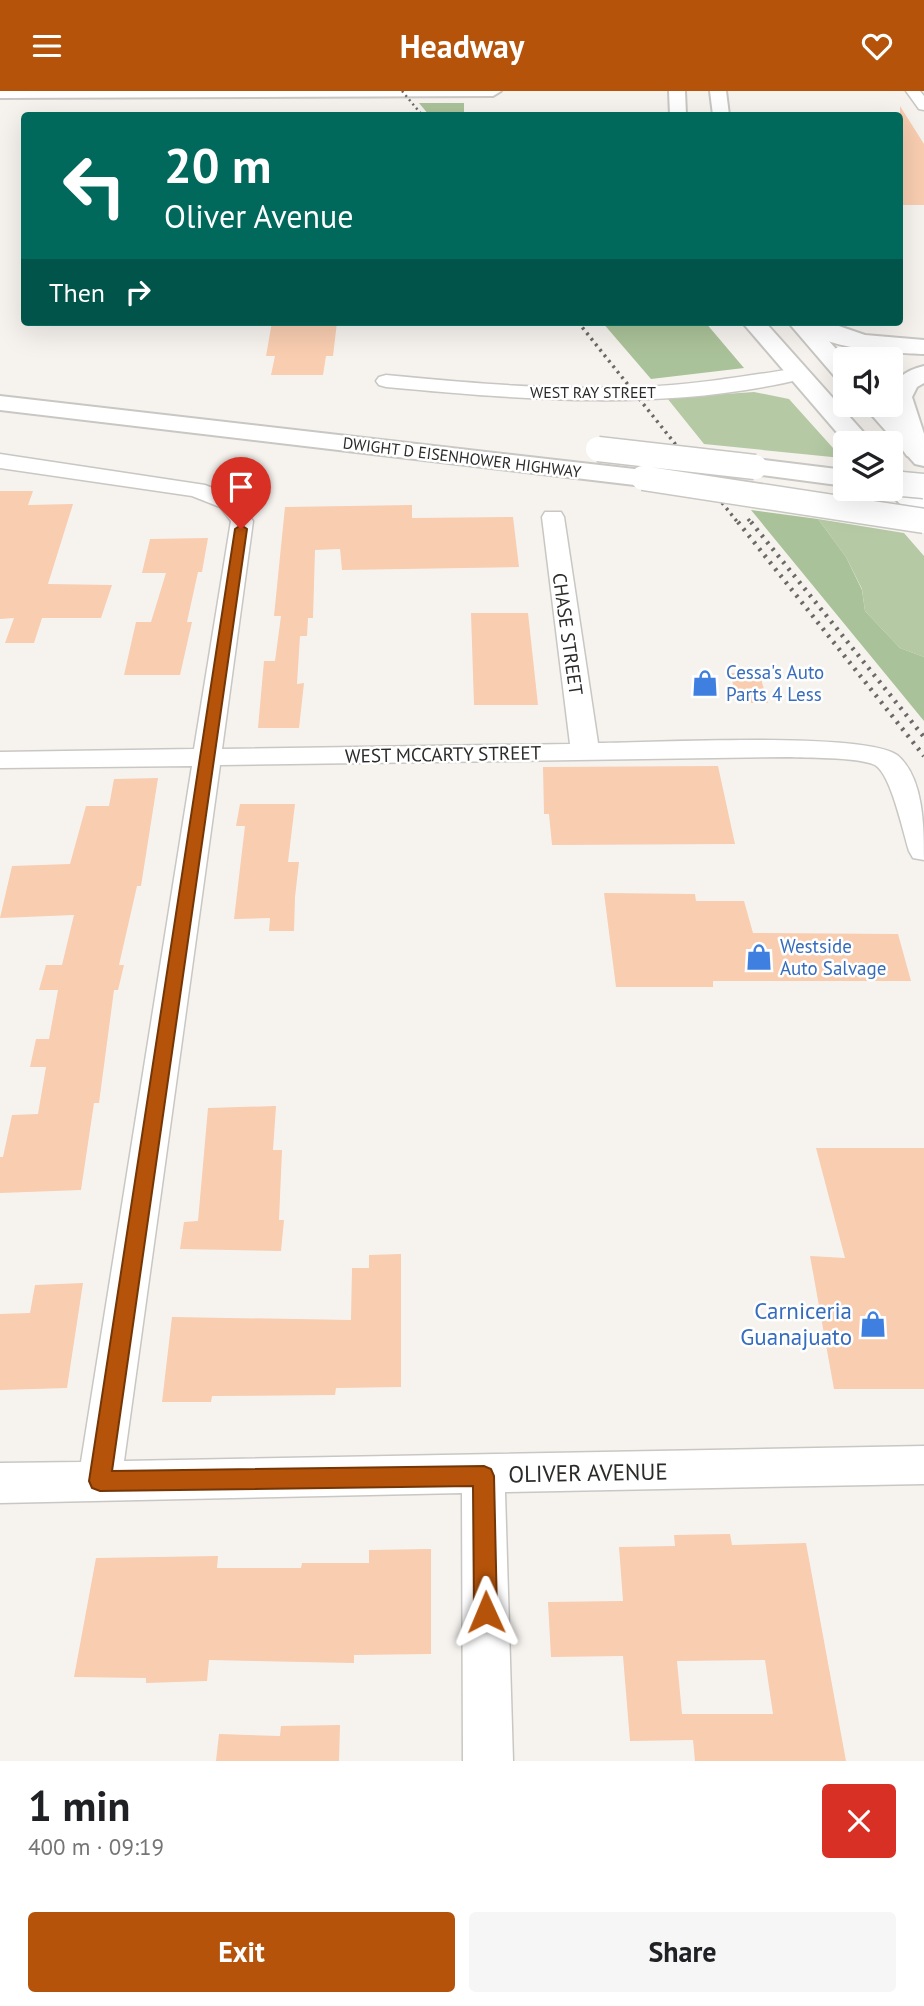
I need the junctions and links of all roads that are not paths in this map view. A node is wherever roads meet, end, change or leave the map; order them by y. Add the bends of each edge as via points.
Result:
1 (494, 91) edge
2 (677, 91) edge
3 (719, 91) edge
4 (913, 91) edge
5 (0, 93) edge
6 (924, 106) edge
7 (678, 112) edge
8 (721, 112) edge
9 (757, 326) edge
10 (803, 326) edge
11 (816, 326) edge
12 (924, 347) edge
13 (903, 352) edge
14 (833, 358) edge
15 (924, 366) edge
16 (903, 367) edge
17 (833, 368) edge
18 (924, 373) edge
19 (799, 374) junction
20 (386, 381) dead end
21 (0, 383) edge
22 (0, 403) edge
23 (886, 417) edge
24 (849, 431) edge
25 (920, 454) edge
26 (0, 461) edge
27 (833, 476) edge
28 (643, 478) junction
29 (903, 481) edge
30 (924, 484) edge
31 (903, 492) edge
32 (924, 512) edge
33 (554, 517) dead end
34 (924, 521) edge
35 (585, 752) junction
36 (207, 757) junction
37 (0, 760) edge
38 (924, 851) edge
39 (924, 1465) edge
40 (484, 1476) junction
41 (100, 1481) junction
42 (0, 1483) edge
43 (488, 1761) edge

1 - 5 main road
2 - 7 main road
3 - 8 main road
4 - 6 street
9 - 19 main road
10 - 14 main road
11 - 12 main road via 850,340
12 - 13 main road, WEST RAY STREET
15 - 16 main road
17 - 19 main road, WEST RAY STREET
18 - 25 main road via 907,383 900,397
19 - 20 street, WEST RAY STREET via 645,392 530,393
19 - 24 main road
21 - 27 main road, DWIGHT D EISENHOWER HIGHWAY, bridge
22 - 28 main road, DWIGHT D EISENHOWER HIGHWAY
23 - 25 main road
26 - 36 street via 183,487 220,498 240,516
28 - 32 main road, DWIGHT D EISENHOWER HIGHWAY, bridge
28 - 34 main road, bridge
29 - 30 main road, bridge
31 - 32 main road
33 - 35 street, CHASE STREET
35 - 36 street, WEST MCCARTY STREET
35 - 38 street, WEST MCCARTY STREET via 787,749 847,752 886,760 895,771
36 - 37 street, WEST MCCARTY STREET
36 - 41 street
39 - 40 street, OLIVER AVENUE
40 - 41 street, OLIVER AVENUE
40 - 43 street
41 - 42 street, OLIVER AVENUE

